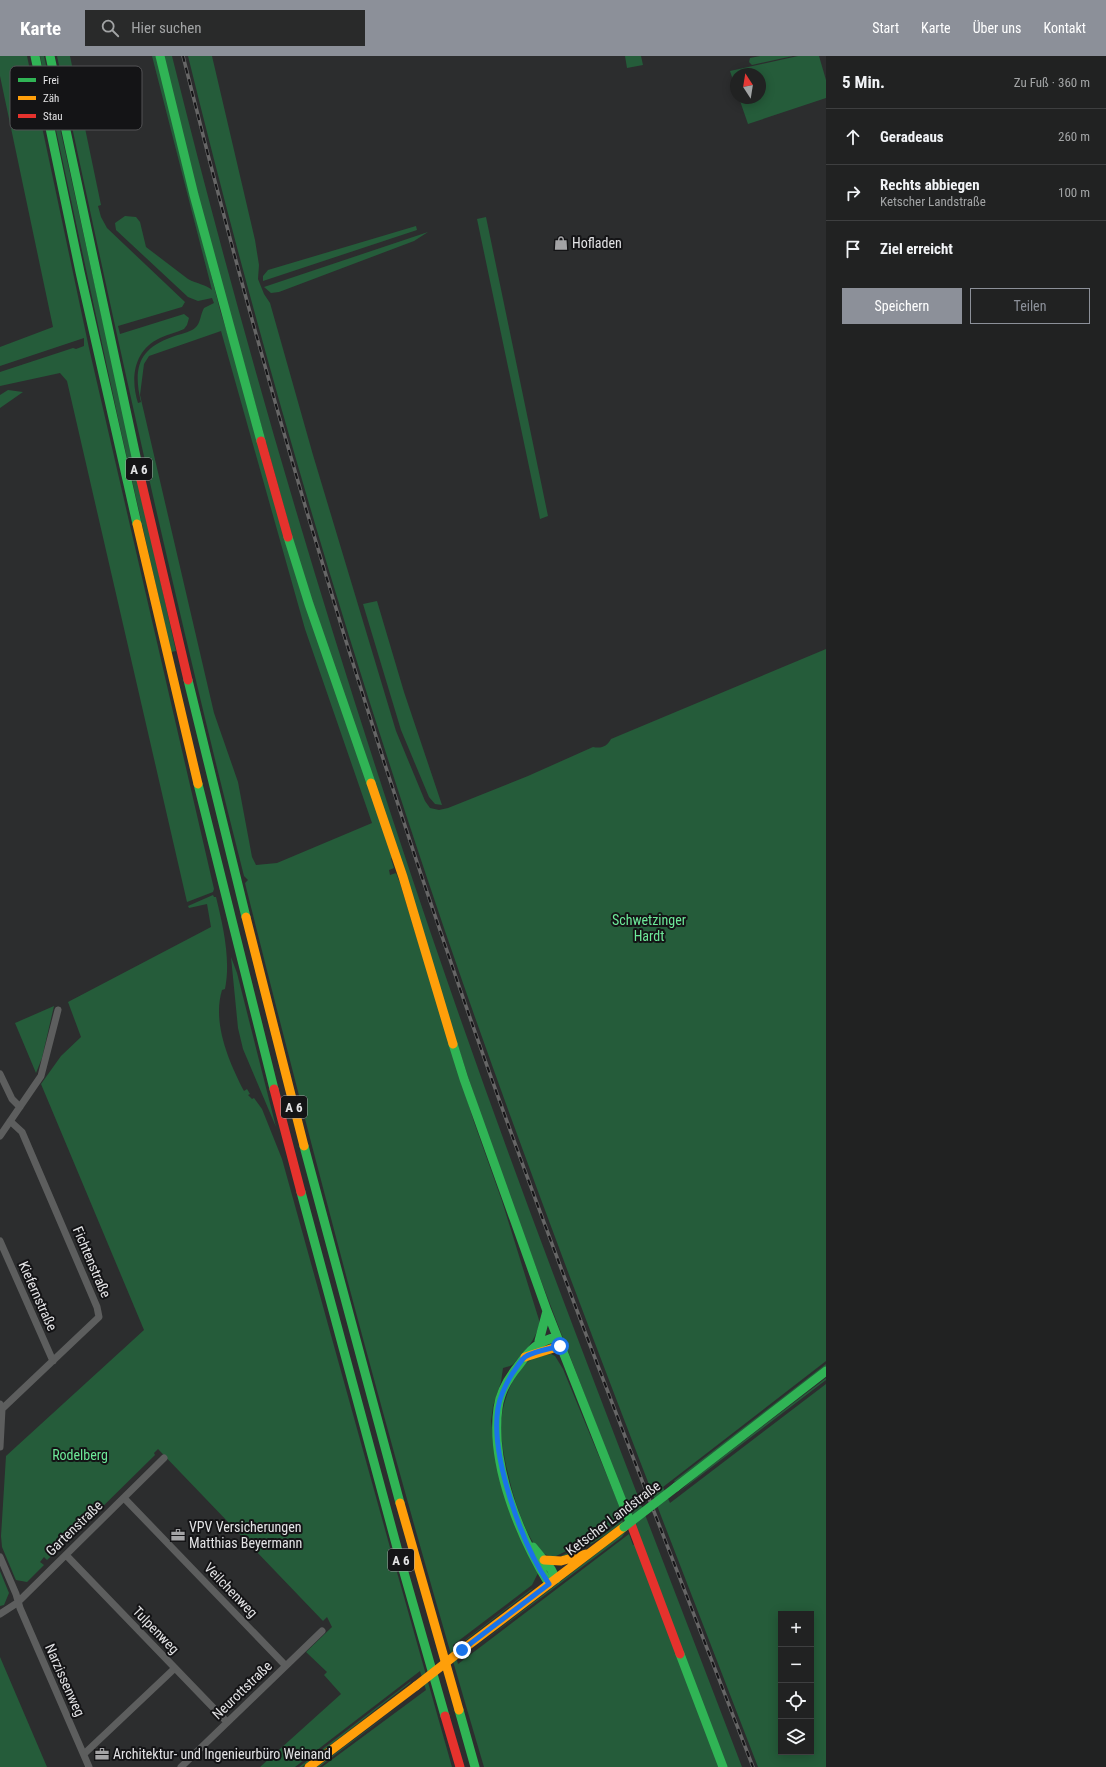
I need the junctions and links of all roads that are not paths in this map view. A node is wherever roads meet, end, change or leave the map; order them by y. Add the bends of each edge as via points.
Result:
1 (35, 56) edge
2 (50, 56) edge
3 (160, 56) edge
4 (37, 66) edge
5 (52, 66) edge
6 (51, 130) edge
7 (66, 130) edge
8 (58, 1010) dead end
9 (0, 1074) edge
10 (20, 1107) junction
11 (10, 1121) junction
12 (0, 1136) edge
13 (0, 1241) edge
14 (547, 1311) junction
15 (539, 1341) junction
16 (559, 1342) junction
17 (525, 1357) junction
18 (52, 1361) junction
19 (826, 1371) edge
20 (1, 1407) edge
21 (0, 1447) edge
22 (164, 1458) dead end
23 (124, 1498) junction
24 (526, 1538) junction
25 (590, 1553) junction
26 (66, 1555) junction
27 (0, 1556) edge
28 (544, 1560) junction
29 (552, 1582) junction
30 (17, 1602) junction
31 (0, 1614) edge
32 (322, 1631) dead end
33 (285, 1665) junction
34 (175, 1668) junction
35 (228, 1722) junction
36 (84, 1754) junction
37 (89, 1767) edge
38 (181, 1767) edge
39 (310, 1767) edge
40 (460, 1767) edge
41 (475, 1767) edge
42 (723, 1767) edge

1 - 4 main road, A 6
2 - 5 main road, A 6
3 - 14 main road via 194,195 297,567 402,877 484,1138
6 - 40 main road, A 6 via 125,473 224,889 340,1337
7 - 41 main road, A 6 via 139,472 237,883 351,1328
8 - 10 street via 41,1076
9 - 10 street via 12,1099
10 - 11 street
11 - 12 street
11 - 18 street, Fichtenstraße via 22,1132 99,1317
13 - 18 street, Kiefernstraße
14 - 15 main road
14 - 16 main road
15 - 16 main road
15 - 17 main road
16 - 17 main road
16 - 42 main road
17 - 24 main road via 502,1393 497,1428 511,1501
18 - 20 street, Fichtenstraße
19 - 25 main road, Ketscher Landstraße, bridge
20 - 21 street
22 - 23 street, Gartenstraße
23 - 26 street, Gartenstraße
23 - 33 street, Veilchenweg
24 - 28 main road
24 - 29 main road via 530,1550
25 - 28 main road via 565,1560
25 - 29 main road, Ketscher Landstraße
26 - 30 street, Gartenstraße
26 - 34 street, Tulpenweg
27 - 30 street, Narzissenweg
28 - 29 main road via 551,1569
29 - 39 main road, Ketscher Landstraße, bridge
30 - 31 street, Gartenstraße
30 - 36 street, Narzissenweg
32 - 33 street, Neurottstraße
33 - 35 street, Neurottstraße
34 - 35 street, Tulpenweg
34 - 36 street
35 - 38 street, Neurottstraße
36 - 37 street, Narzissenweg

